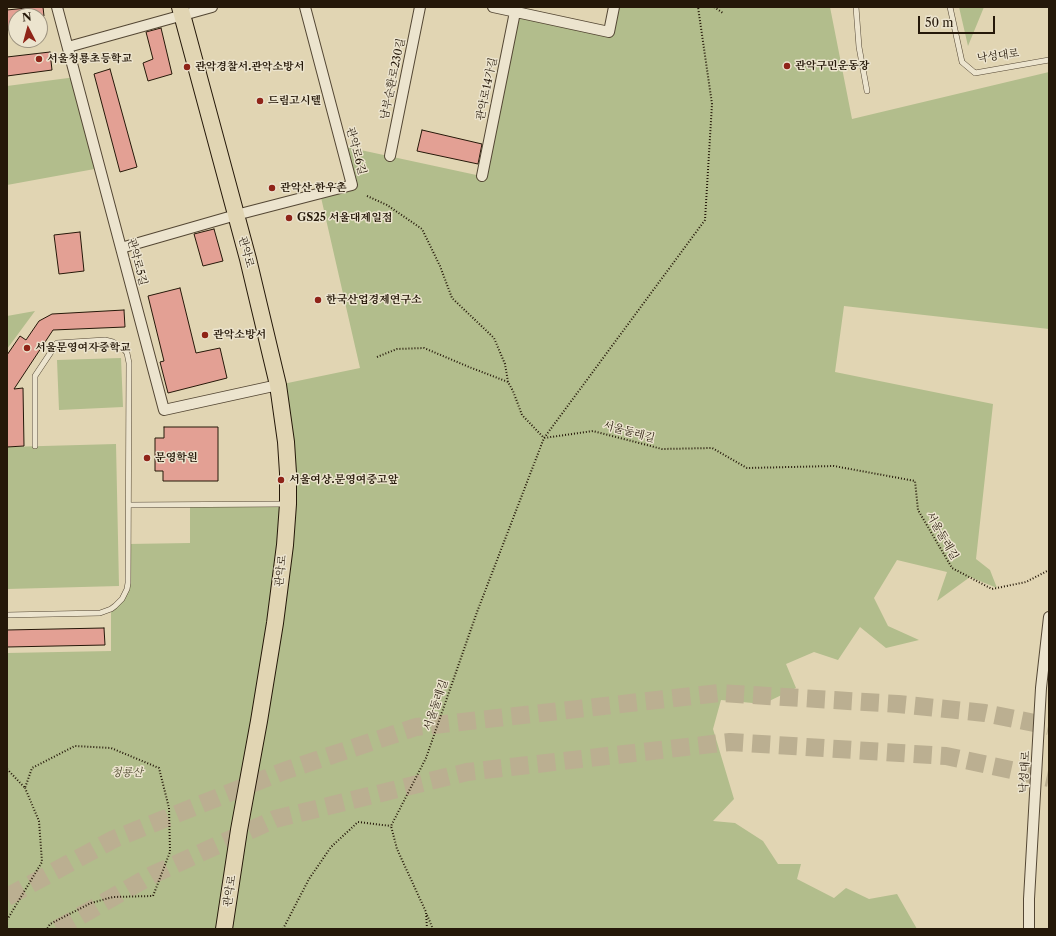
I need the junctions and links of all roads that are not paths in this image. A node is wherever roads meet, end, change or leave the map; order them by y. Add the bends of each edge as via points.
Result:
1 (58, 7) edge
2 (212, 7) edge
3 (305, 7) edge
4 (420, 7) edge
5 (493, 7) edge
6 (614, 7) edge
7 (856, 7) edge
8 (950, 7) edge
9 (516, 9) edge
10 (181, 11) edge
11 (68, 47) junction
12 (1049, 60) edge
13 (867, 91) dead end
14 (390, 156) dead end
15 (482, 176) dead end
16 (236, 215) junction
17 (121, 248) junction
18 (278, 385) junction
19 (36, 446) dead end
20 (288, 504) junction
21 (129, 505) junction
22 (7, 615) edge
23 (1049, 617) edge
24 (224, 929) edge
25 (1029, 929) edge

1 - 11 street, 관악로5길
2 - 10 street
3 - 16 street, 관악로6길 via 352,185
4 - 14 street, 남부순환로230길
5 - 9 street
6 - 9 street via 609,32
7 - 13 lane via 859,47
8 - 12 lane, 낙성대로 via 962,62 975,73
9 - 15 street, 관악로14가길
10 - 11 street
10 - 16 main road, 관악로
11 - 17 street, 관악로5길
16 - 17 street
16 - 18 main road, 관악로
17 - 18 street, 관악로5길 via 164,410
18 - 20 main road, 관악로 via 286,442
19 - 21 lane via 34,376 57,343 105,340 118,344 127,353 129,362
20 - 21 lane
20 - 24 main road, 관악로 via 275,623
21 - 22 lane via 128,583 115,606 96,613
23 - 25 street, 낙성대로 via 1041,688

